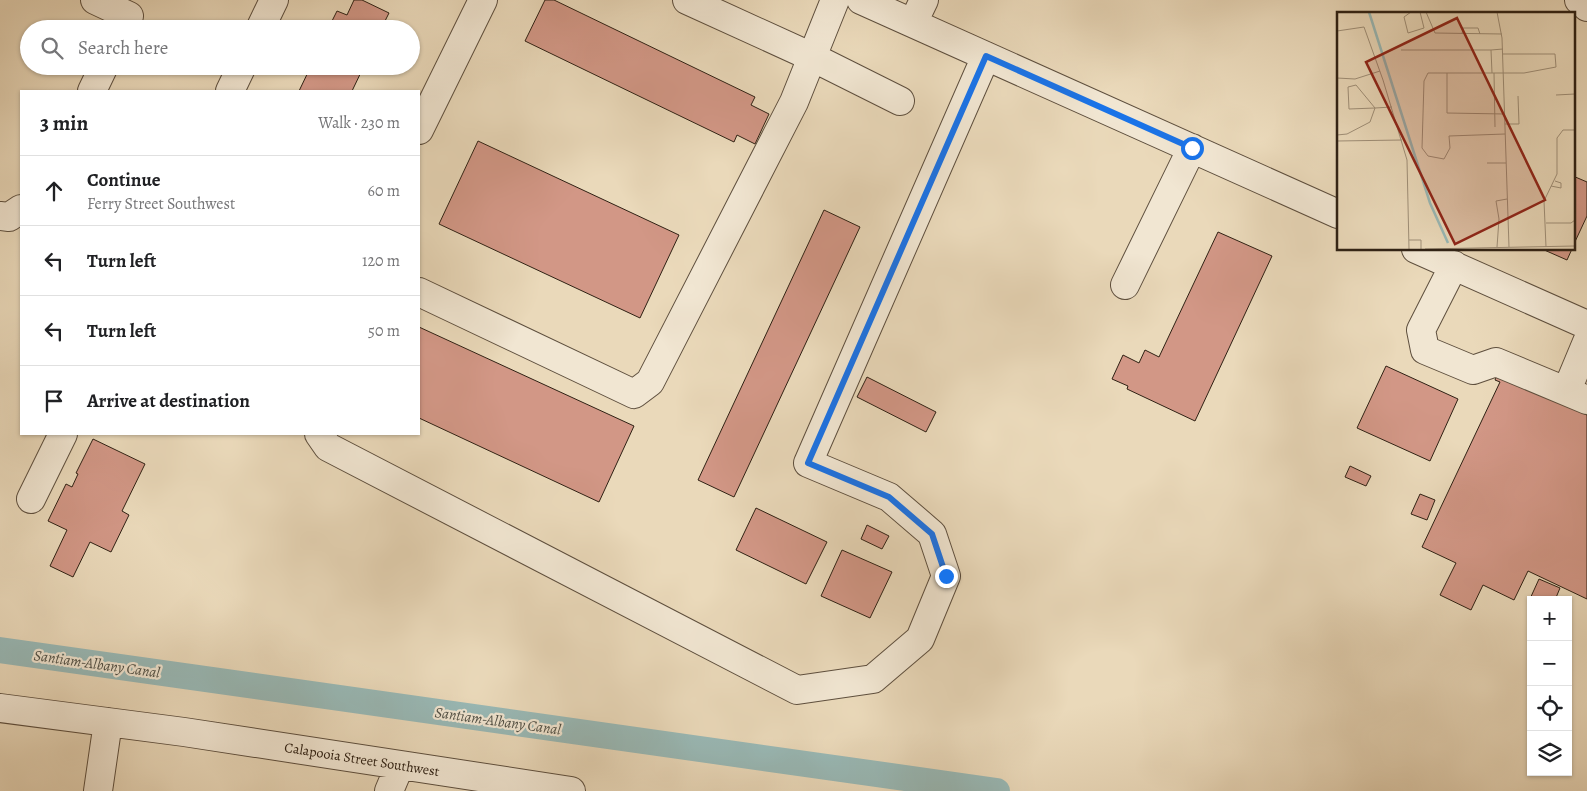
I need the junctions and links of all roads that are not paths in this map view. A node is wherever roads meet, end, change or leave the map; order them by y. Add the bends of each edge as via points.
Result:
1 (95, 0) edge
2 (274, 0) edge
3 (482, 0) edge
4 (687, 0) edge
5 (835, 0) edge
6 (861, 0) edge
7 (1579, 0) edge
8 (1587, 7) edge
9 (918, 12) edge
10 (129, 15) edge
11 (264, 20) edge
12 (986, 56) junction
13 (812, 57) junction
14 (100, 75) edge
15 (238, 75) edge
16 (92, 90) edge
17 (230, 90) edge
18 (900, 101) dead end
19 (420, 128) edge
20 (1192, 148) junction
21 (20, 210) edge
22 (1337, 214) edge
23 (0, 216) edge
24 (1418, 250) edge
25 (1454, 265) junction
26 (1125, 285) dead end
27 (420, 292) edge
28 (1587, 325) edge
29 (1587, 342) edge
30 (1577, 395) edge
31 (63, 435) edge
32 (320, 435) edge
33 (31, 499) dead end
34 (0, 708) edge
35 (108, 722) junction
36 (400, 765) junction
37 (98, 791) edge
38 (389, 791) edge
39 (571, 791) edge

1 - 10 street
2 - 11 street
3 - 19 street
4 - 13 street
5 - 13 street
6 - 9 street
7 - 8 street
9 - 12 street
12 - 20 street
12 - 32 street via 808,463 889,497 932,534 946,576 920,639 873,679 797,690 328,447
13 - 18 street
13 - 27 street via 794,102 650,382 634,394
14 - 16 street
15 - 17 street
20 - 22 street
20 - 26 street
21 - 23 street via 9,217
24 - 25 street
25 - 28 street
25 - 30 street via 1421,330 1425,350 1474,370 1496,362
29 - 30 street
31 - 33 street
34 - 35 street, Calapooia Street Southwest
35 - 36 street, Calapooia Street Southwest
35 - 37 street
36 - 38 street
36 - 39 street, Calapooia Street Southwest

